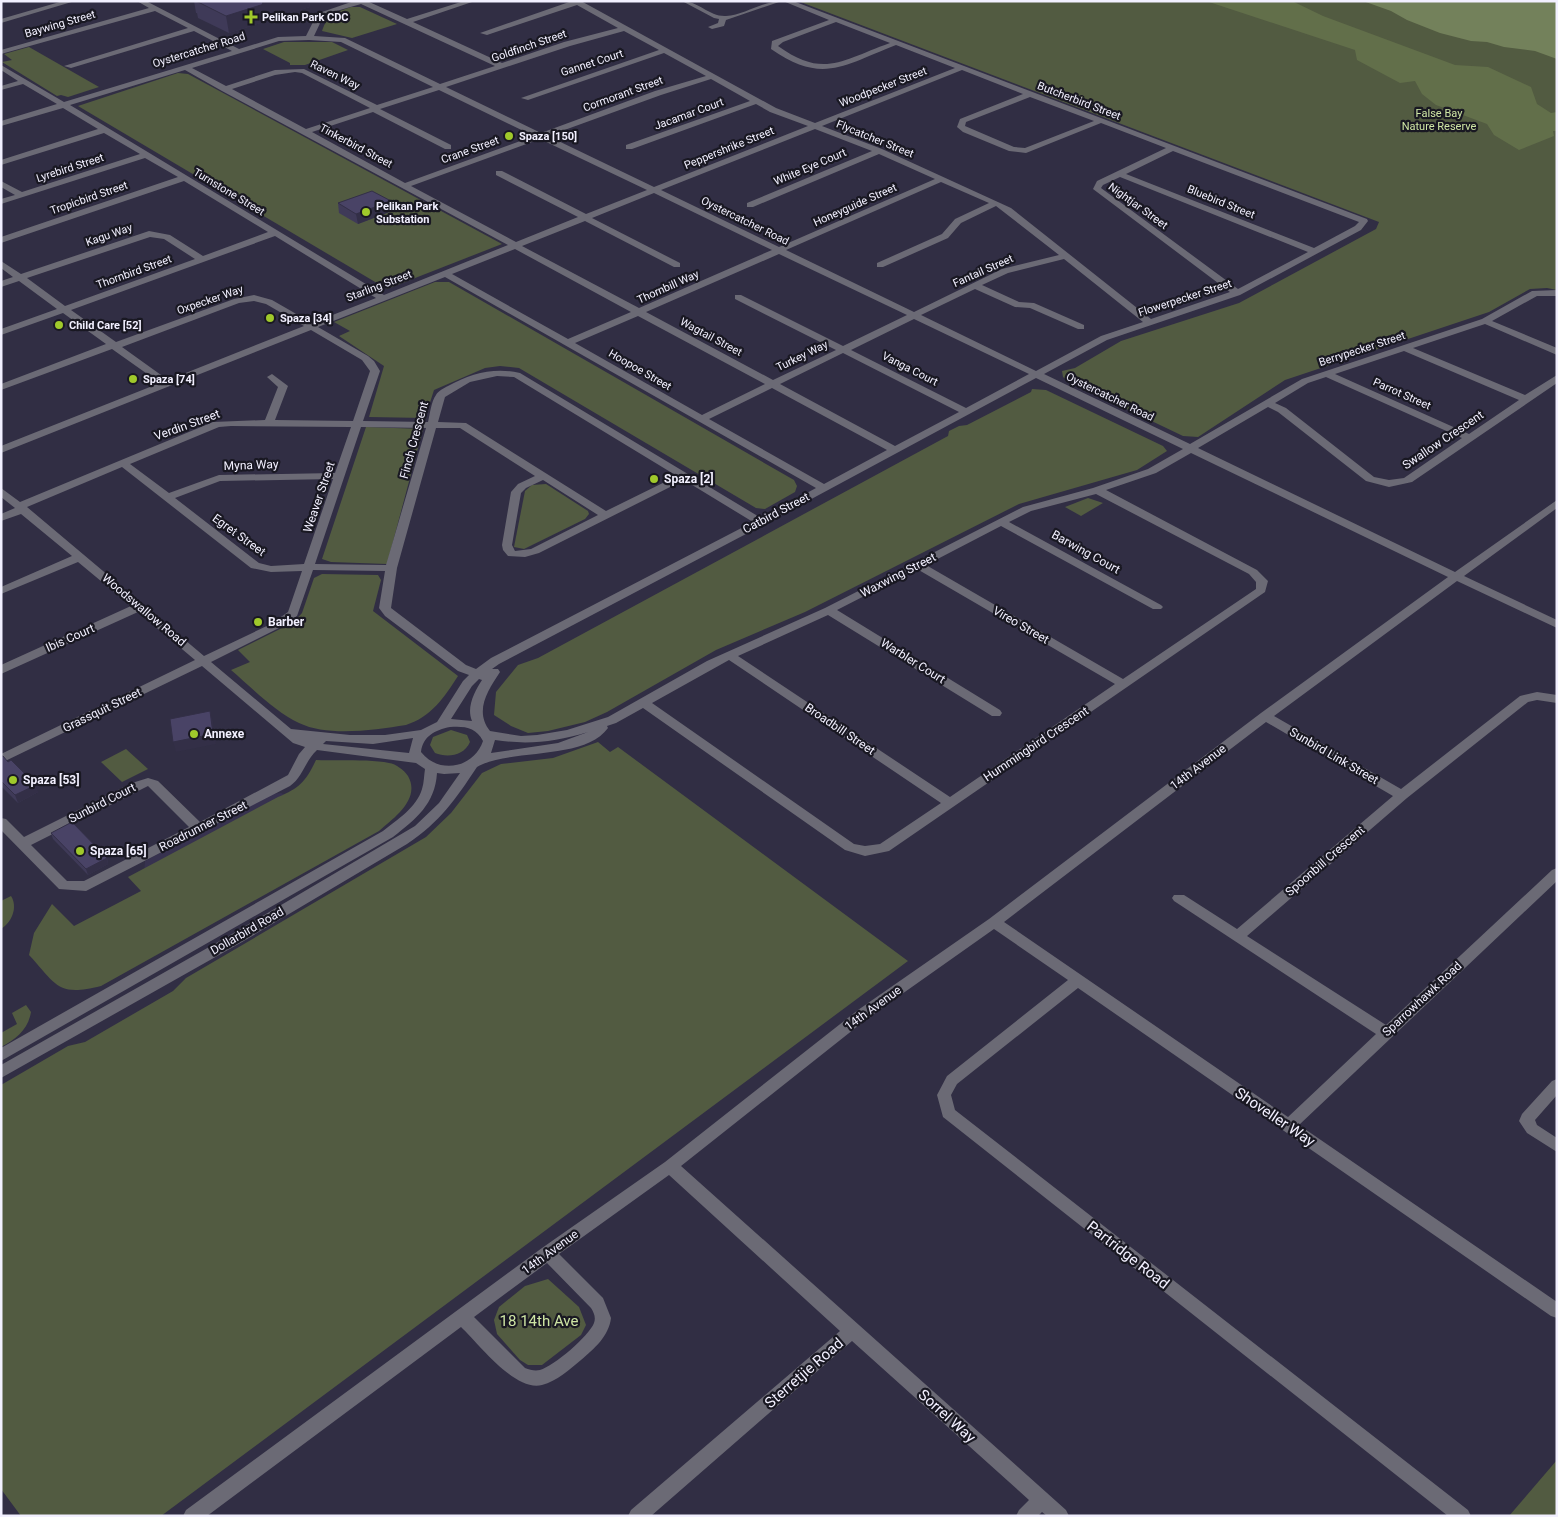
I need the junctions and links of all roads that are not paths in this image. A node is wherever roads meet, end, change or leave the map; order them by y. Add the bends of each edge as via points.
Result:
1 (72, 1) edge
2 (140, 1) edge
3 (361, 1) edge
4 (472, 1) edge
5 (685, 1) edge
6 (779, 1) edge
7 (786, 1) edge
8 (577, 2) edge
9 (154, 9) junction
10 (723, 18) junction
11 (836, 20) junction
12 (1, 21) edge
13 (406, 22) junction
14 (712, 27) dead end
15 (625, 28) junction
16 (193, 29) junction
17 (484, 33) dead end
18 (309, 38) junction
19 (896, 43) junction
20 (666, 50) junction
21 (238, 51) junction
22 (1, 52) edge
23 (68, 66) dead end
24 (502, 66) junction
25 (1, 67) edge
26 (186, 67) junction
27 (961, 68) junction
28 (713, 76) junction
29 (25, 82) junction
30 (440, 87) junction
31 (1, 88) edge
32 (225, 89) junction
33 (1030, 94) junction
34 (524, 98) dead end
35 (756, 101) junction
36 (63, 105) junction
37 (375, 109) junction
38 (1100, 121) junction
39 (1, 124) edge
40 (814, 126) junction
41 (104, 130) junction
42 (305, 132) junction
43 (541, 136) junction
44 (448, 147) dead end
45 (629, 148) dead end
46 (1173, 148) junction
47 (879, 151) junction
48 (146, 155) junction
49 (1, 163) edge
50 (499, 172) dead end
51 (1120, 174) junction
52 (184, 178) junction
53 (941, 179) junction
54 (1, 183) edge
55 (406, 186) junction
56 (654, 190) junction
57 (21, 196) junction
58 (1, 202) edge
59 (996, 203) junction
60 (750, 205) dead end
61 (585, 217) junction
62 (1364, 221) joint
63 (275, 233) junction
64 (1, 240) edge
65 (515, 245) junction
66 (778, 251) junction
67 (1314, 251) junction
68 (1065, 256) junction
69 (202, 259) junction
70 (1, 264) edge
71 (677, 265) dead end
72 (880, 265) dead end
73 (445, 273) junction
74 (20, 277) junction
75 (1, 284) edge
76 (976, 286) junction
77 (1237, 293) junction
78 (1554, 293) edge
79 (738, 297) dead end
80 (384, 298) junction
81 (64, 310) junction
82 (639, 312) junction
83 (913, 316) junction
84 (1485, 321) junction
85 (1149, 322) junction
86 (308, 326) junction
87 (1081, 327) dead end
88 (1, 332) edge
89 (568, 343) junction
90 (114, 346) junction
91 (1405, 348) junction
92 (844, 350) junction
93 (1557, 352) edge
94 (1035, 374) junction
95 (1326, 374) junction
96 (272, 377) dead end
97 (1557, 378) edge
98 (167, 384) junction
99 (773, 385) junction
100 (1, 387) edge
101 (1526, 399) junction
102 (1268, 403) junction
103 (965, 411) junction
104 (702, 419) junction
105 (268, 423) junction
106 (358, 423) junction
107 (434, 425) junction
108 (1468, 437) junction
109 (1190, 449) junction
110 (1, 450) edge
111 (894, 450) junction
112 (122, 463) junction
113 (339, 476) junction
114 (543, 476) junction
115 (684, 476) junction
116 (822, 488) junction
117 (1097, 490) junction
118 (1, 491) edge
119 (167, 498) junction
120 (1557, 503) edge
121 (21, 507) junction
122 (605, 515) junction
123 (1, 518) edge
124 (761, 522) junction
125 (1001, 522) junction
126 (80, 556) junction
127 (918, 565) junction
128 (309, 567) junction
129 (391, 568) junction
130 (1457, 576) junction
131 (1, 591) edge
132 (139, 607) junction
133 (1157, 607) dead end
134 (829, 610) junction
135 (1557, 624) edge
136 (729, 655) junction
137 (204, 661) junction
138 (1, 670) edge
139 (483, 676) junction
140 (1124, 684) junction
141 (1557, 699) edge
142 (643, 702) junction
143 (996, 713) dead end
144 (1265, 716) junction
145 (612, 720) junction
146 (442, 724) junction
147 (484, 732) junction
148 (424, 734) junction
149 (317, 742) junction
150 (1, 759) edge
151 (418, 759) junction
152 (476, 763) junction
153 (431, 768) junction
154 (1402, 795) junction
155 (950, 803) junction
156 (1, 822) edge
157 (198, 828) junction
158 (22, 844) junction
159 (1555, 877) edge
160 (1179, 898) dead end
161 (994, 922) junction
162 (1238, 936) junction
163 (1076, 981) junction
164 (1386, 1032) junction
165 (1, 1055) edge
166 (1, 1072) edge
167 (1557, 1085) edge
168 (1288, 1126) junction
169 (1557, 1146) edge
170 (670, 1166) junction
171 (548, 1253) junction
172 (1557, 1311) edge
173 (462, 1317) junction
174 (852, 1331) junction
175 (1042, 1500) junction
176 (192, 1516) edge
177 (637, 1516) edge
178 (1026, 1516) edge
179 (1060, 1516) edge
180 (1462, 1516) edge

1 - 12 street
2 - 9 street
3 - 13 street
3 - 18 street via 324,13
4 - 13 street
5 - 10 street
6 - 10 street via 735,17
7 - 11 street, Butcherbird Street
8 - 15 street, Flycatcher Street
8 - 17 street
9 - 16 street
9 - 22 street, Baywing Street
10 - 14 street via 723,22
11 - 19 street, Butcherbird Street
11 - 19 street via 780,40 774,43 774,47 809,65 823,68
13 - 24 street
15 - 20 street, Flycatcher Street
15 - 24 street, Goldfinch Street
16 - 21 street
16 - 23 street
18 - 21 street, Oystercatcher Road via 278,39
18 - 30 street, Oystercatcher Road via 342,40
19 - 27 street, Butcherbird Street
20 - 28 street, Flycatcher Street
20 - 34 street, Gannet Court
21 - 26 street, Oystercatcher Road
24 - 30 street, Goldfinch Street
25 - 29 street, Turnstone Street
26 - 32 street, Tinkerbird Street
26 - 36 street, Oystercatcher Road
27 - 33 street, Butcherbird Street
27 - 40 street, Woodpecker Street
28 - 35 street, Flycatcher Street
28 - 43 street, Cormorant Street
29 - 31 street
29 - 36 street, Turnstone Street
30 - 37 street, Goldfinch Street
30 - 43 street, Oystercatcher Road
32 - 37 street, Raven Way via 297,70
32 - 42 street, Tinkerbird Street
33 - 38 street, Butcherbird Street
33 - 38 street via 963,121 961,126 1012,149 1026,151
35 - 40 street, Flycatcher Street
35 - 45 street, Jacamar Court
36 - 39 street, Oystercatcher Road
36 - 41 street, Turnstone Street
37 - 42 street, Goldfinch Street
37 - 44 street, Raven Way
38 - 46 street, Butcherbird Street
40 - 47 street, Flycatcher Street
40 - 56 street, Peppershrike Street
41 - 48 street, Turnstone Street
41 - 49 street
42 - 55 street, Tinkerbird Street
43 - 55 street, Crane Street
43 - 56 street, Oystercatcher Road
46 - 51 street, Nightjar Street
46 - 62 street, Butcherbird Street
47 - 53 street, Flycatcher Street
47 - 60 street, White Eye Court
48 - 52 street, Turnstone Street
48 - 57 street, Lyrebird Street
50 - 61 street
51 - 67 street, Bluebird Street
51 - 77 street, Nightjar Street via 1100,183 1097,189
52 - 63 street, Turnstone Street
52 - 64 street, Tropicbird Street
53 - 59 street, Flycatcher Street
53 - 66 street, Honeyguide Street
54 - 57 street
55 - 65 street, Tinkerbird Street
56 - 61 street, Starling Street
56 - 66 street, Oystercatcher Road
57 - 58 street, Lyrebird Street
59 - 68 street, Flycatcher Street
59 - 72 street via 958,221 945,236
61 - 65 street, Starling Street
61 - 71 street
62 - 67 street, Flowerpecker Street via 1358,228
63 - 69 street, Thornbird Street
63 - 80 street, Turnstone Street
65 - 73 street, Starling Street
65 - 82 street, Wagtail Street
66 - 82 street, Thornbill Way
66 - 83 street, Oystercatcher Road
67 - 77 street, Flowerpecker Street
68 - 76 street, Fantail Street via 1005,271
68 - 85 street, Flycatcher Street
69 - 74 street, Kagu Way via 167,237 149,234
69 - 81 street, Thornbird Street
70 - 74 street
73 - 80 street, Starling Street
73 - 89 street, Hoopoe Street
74 - 75 street, Kagu Way
74 - 81 street
76 - 83 street, Fantail Street
76 - 87 street
77 - 85 street, Flowerpecker Street
78 - 84 street, Berrypecker Street via 1535,293
79 - 92 street, Vanga Court
80 - 86 street, Starling Street
81 - 88 street, Thornbird Street
81 - 90 street
82 - 89 street, Thornbill Way
82 - 99 street, Wagtail Street
83 - 92 street, Turkey Way
83 - 94 street, Oystercatcher Road
84 - 91 street, Berrypecker Street
84 - 93 street
85 - 94 street, Flowerpecker Street via 1104,338
86 - 90 street, Oxpecker Way via 269,302 254,298 231,303
86 - 98 street, Starling Street
86 - 106 street, Weaver Street via 374,367
89 - 104 street, Hoopoe Street
90 - 98 street
90 - 100 street, Oxpecker Way
91 - 95 street, Berrypecker Street
91 - 101 street
92 - 99 street, Turkey Way
92 - 103 street, Vanga Court
94 - 103 street, Catbird Street
94 - 109 street, Oystercatcher Road
95 - 102 street, Berrypecker Street via 1305,381
95 - 108 street, Parrot Street
96 - 105 street via 283,386
97 - 101 street, Swallow Crescent
98 - 110 street, Starling Street
99 - 104 street, Turkey Way
99 - 111 street, Wagtail Street
101 - 108 street, Swallow Crescent
102 - 108 street, Swallow Crescent via 1282,410 1365,476 1383,484 1408,480
102 - 109 street, Berrypecker Street
103 - 111 street, Catbird Street
104 - 116 street, Hoopoe Street
105 - 106 street, Verdin Street
105 - 112 street, Verdin Street via 216,424
106 - 107 street, Verdin Street
106 - 113 street, Weaver Street
107 - 114 street, Verdin Street via 467,427
107 - 115 street, Finch Crescent via 440,396 488,373 507,372
107 - 129 street, Finch Crescent
109 - 117 street, Waxwing Street via 1152,472
109 - 130 street, Oystercatcher Road
111 - 116 street, Catbird Street
112 - 119 street, Egret Street
112 - 121 street, Verdin Street
113 - 119 street, Myna Way via 219,478
113 - 128 street, Weaver Street
114 - 122 street, Verdin Street
114 - 122 street via 516,492 507,546 509,552 535,551
115 - 122 street
115 - 124 street, Finch Crescent
116 - 124 street, Catbird Street
117 - 125 street, Waxwing Street via 1038,505
117 - 140 street, Hummingbird Crescent via 1253,572 1263,584 1258,593
118 - 121 street, Woodswallow Road
119 - 128 street, Egret Street via 256,566
120 - 130 street, 14th Avenue
121 - 123 street, Verdin Street
121 - 126 street, Woodswallow Road
124 - 139 street, Catbird Street via 517,649
125 - 127 street, Waxwing Street
125 - 133 street, Barwing Court
126 - 131 street
126 - 132 street, Woodswallow Road
127 - 134 street, Waxwing Street
127 - 140 street, Vireo Street
128 - 129 street, Egret Street
128 - 137 street, Weaver Street via 293,614
129 - 139 street, Finch Crescent via 385,608 389,614 462,668
130 - 135 street, Oystercatcher Road
130 - 144 street, 14th Avenue
132 - 137 street, Woodswallow Road
132 - 138 street, Ibis Court
134 - 136 street, Waxwing Street
134 - 143 street, Warbler Court
136 - 142 street, Waxwing Street
136 - 155 street, Broadbill Street
137 - 149 street, Woodswallow Road via 297,740
137 - 150 street, Grassquit Street
139 - 146 street, Catbird Street via 461,692
139 - 147 street, Catbird Street via 475,714
140 - 155 street, Hummingbird Crescent
141 - 154 street, Spoonbill Crescent via 1537,696 1524,699
142 - 145 street, Waxwing Street
142 - 155 street, Hummingbird Crescent via 857,850 884,848
144 - 154 street, Sunbird Link Street
144 - 161 street, 14th Avenue
145 - 147 street, Waxwing Street via 545,738 521,740
145 - 152 street, Waxwing Street via 592,735 568,745 542,751 508,753
146 - 147 street via 468,723
146 - 148 street
147 - 152 street via 490,741 489,748
148 - 149 street, Woodswallow Road
148 - 151 street via 415,746
149 - 151 street, Woodswallow Road
149 - 157 street, Roadrunner Street via 305,754 293,778
151 - 153 street
152 - 153 street via 452,770
152 - 166 street, Dollarbird Road via 444,806 402,841
153 - 165 street, Dollarbird Road via 429,789 423,800 403,823 388,834
154 - 162 street, Spoonbill Crescent
156 - 158 street, Roadrunner Street
157 - 158 street, Roadrunner Street via 101,880 80,886 64,886
157 - 158 street, Sunbird Court via 154,784 148,782
159 - 164 street, Sparrowhawk Road
160 - 162 street
161 - 163 street, Shoveller Way
161 - 170 street, 14th Avenue via 863,1014
162 - 164 street
163 - 168 street, Shoveller Way
163 - 180 street, Partridge Road via 952,1080 944,1095 948,1113
164 - 168 street, Sparrowhawk Road
167 - 169 street via 1527,1121 1532,1129
168 - 172 street, Shoveller Way
170 - 171 street, 14th Avenue
170 - 174 street, Sterretjie Road
171 - 173 street, 14th Avenue
171 - 173 street via 596,1303 603,1317 597,1334 553,1372 540,1377 526,1377
173 - 176 street, 14th Avenue
174 - 175 street, Sorrel Way
174 - 177 street, Sterretjie Road
175 - 178 street
175 - 179 street, Sorrel Way

